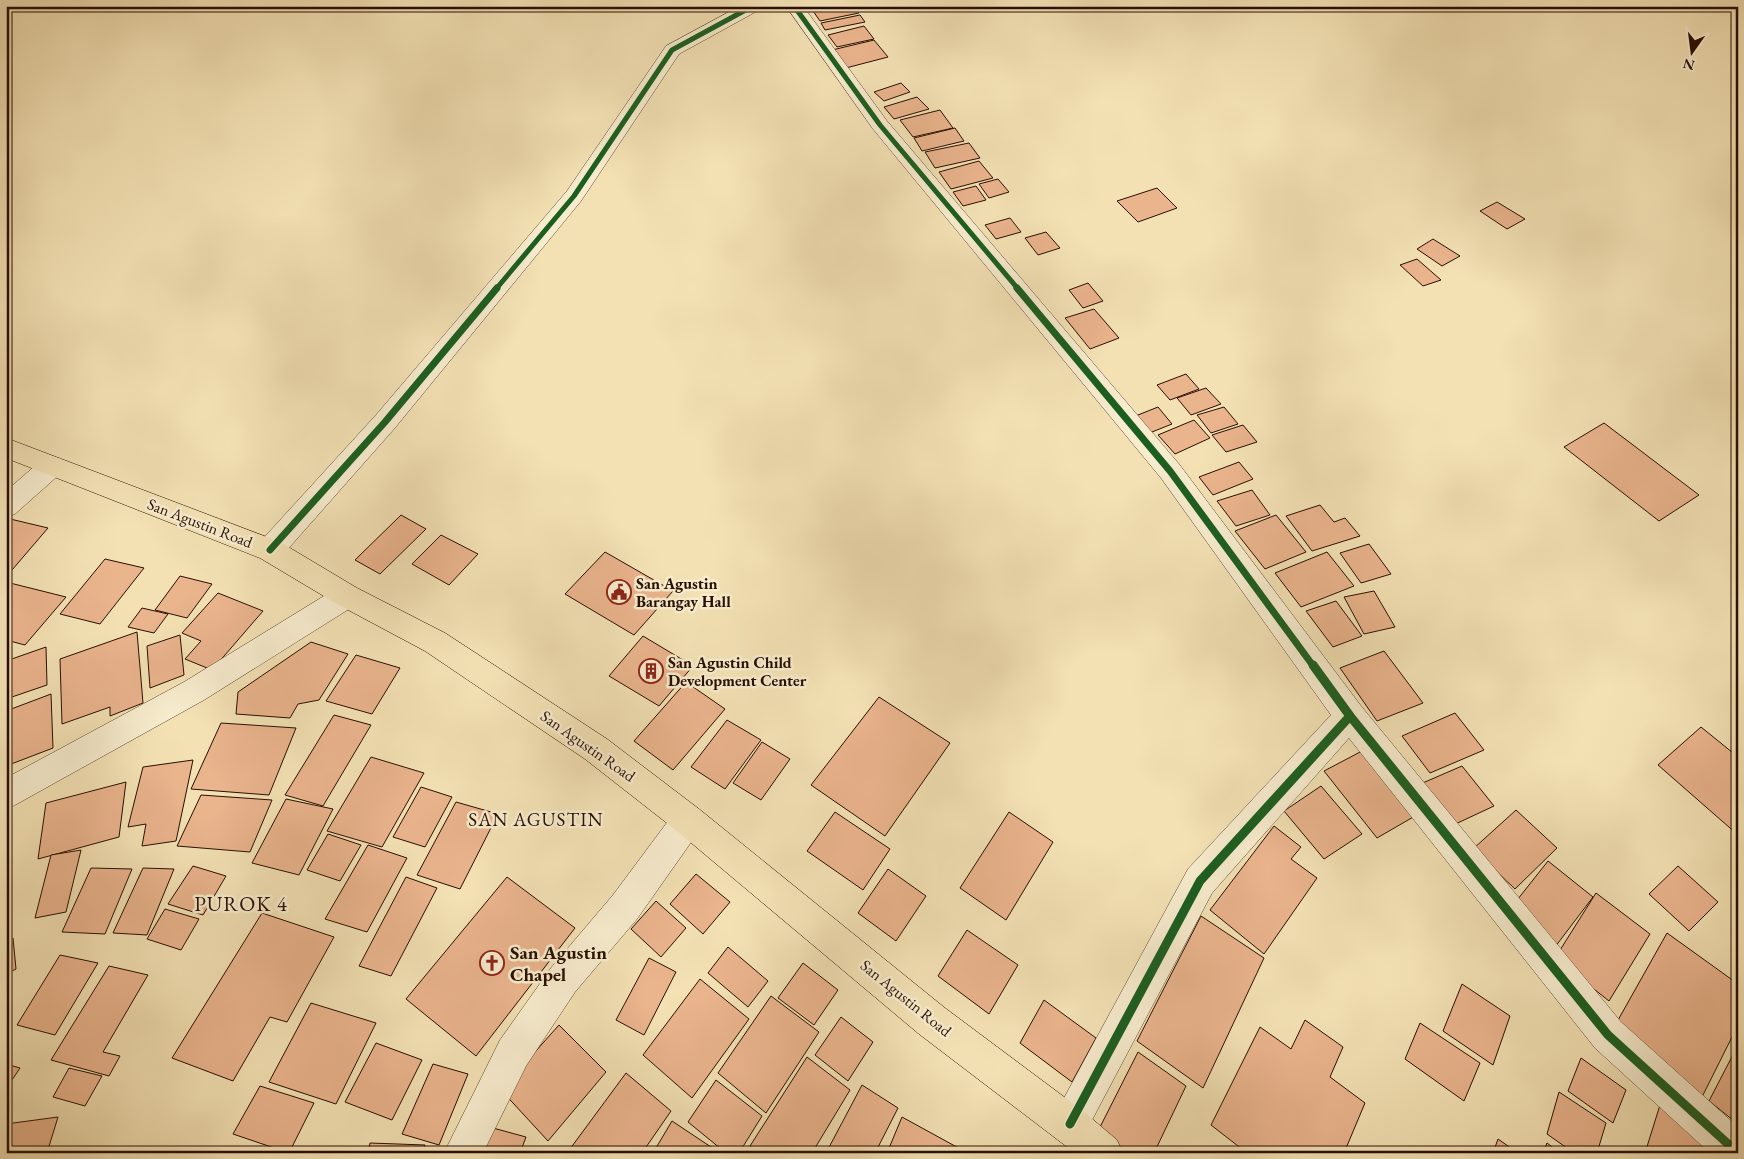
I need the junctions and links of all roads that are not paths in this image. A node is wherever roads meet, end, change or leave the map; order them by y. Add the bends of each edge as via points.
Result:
1 (753, 6) edge
2 (794, 6) edge
3 (6, 448) edge
4 (52, 466) junction
5 (6, 507) edge
6 (270, 550) junction
7 (347, 596) junction
8 (1350, 716) junction
9 (6, 795) edge
10 (688, 820) junction
11 (1070, 1124) junction
12 (1738, 1152) edge
13 (463, 1153) edge
14 (1104, 1153) edge

1 - 6 street via 672,50 574,196 385,422
2 - 8 street via 880,125 1170,471
3 - 4 main road, San Agustin Road
4 - 5 street
4 - 6 main road, San Agustin Road
6 - 7 main road, San Agustin Road
7 - 9 street via 194,691
7 - 10 main road, San Agustin Road via 443,647 596,750
8 - 11 street via 1200,881
8 - 12 street via 1608,1035
10 - 11 main road, San Agustin Road via 932,1021
10 - 13 street via 625,907 563,980 513,1053
11 - 14 main road, San Agustin Road

